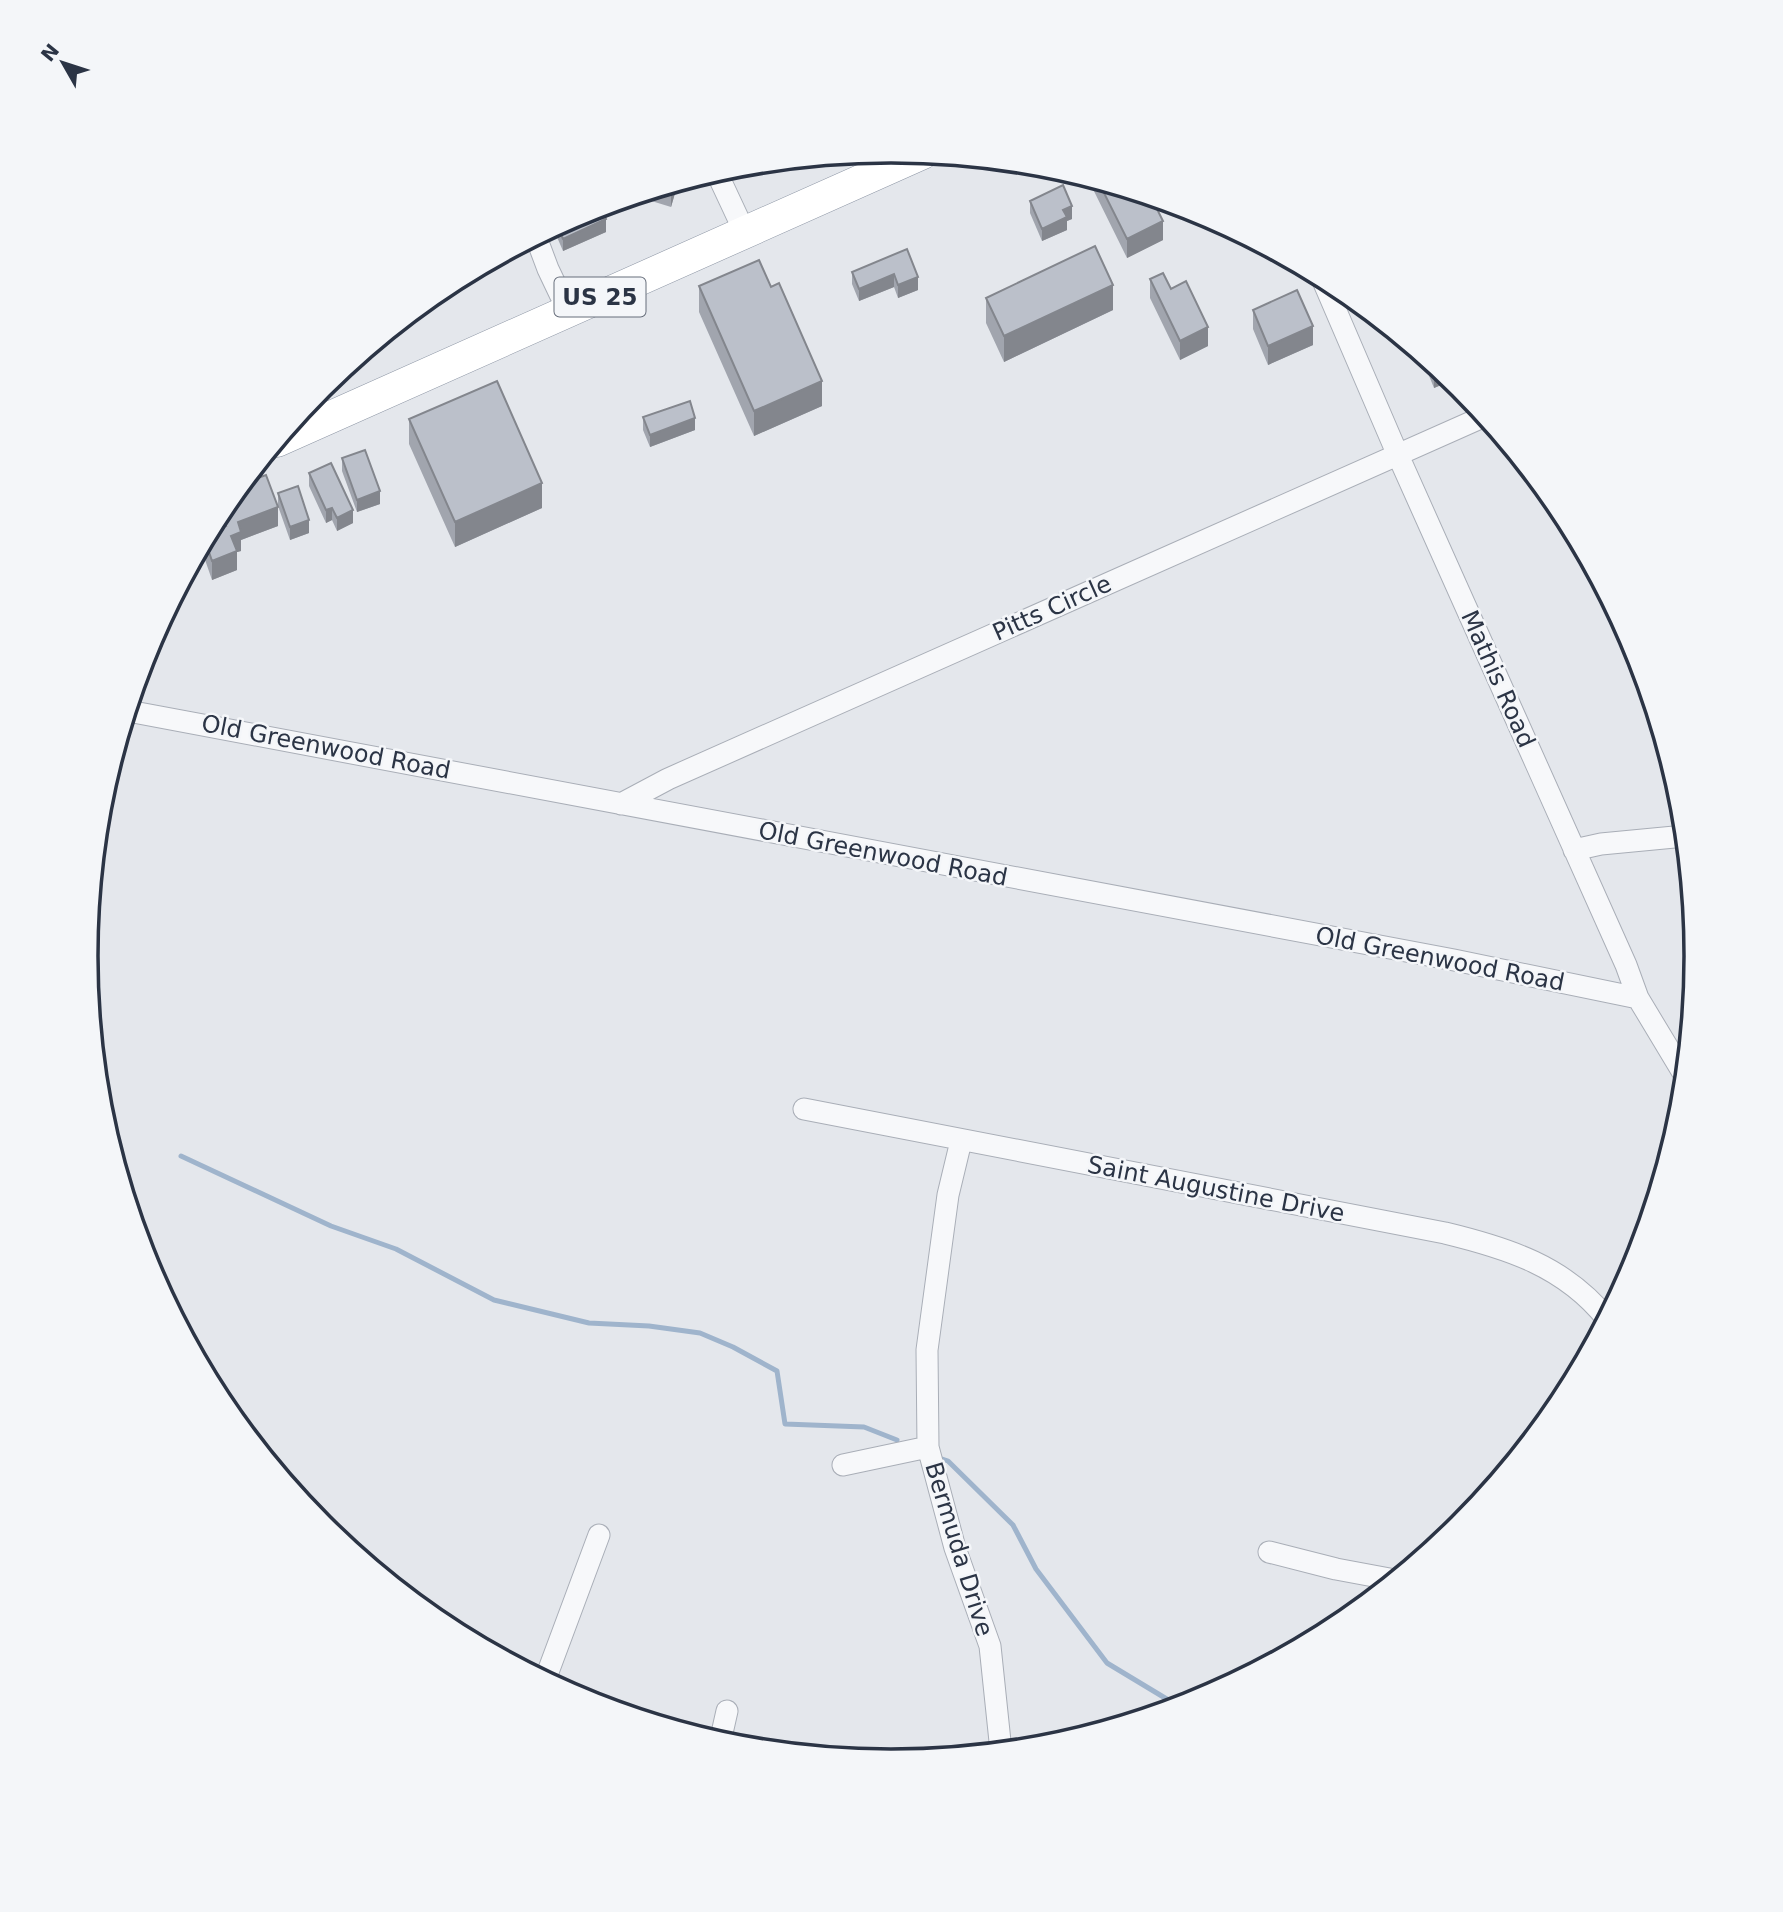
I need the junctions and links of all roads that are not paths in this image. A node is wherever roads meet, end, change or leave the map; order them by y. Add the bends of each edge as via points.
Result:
1 (900, 163) edge
2 (721, 182) edge
3 (745, 233) junction
4 (539, 245) edge
5 (1329, 294) edge
6 (568, 311) junction
7 (1476, 420) edge
8 (295, 433) edge
9 (1397, 453) junction
10 (137, 713) edge
11 (621, 804) junction
12 (1676, 837) edge
13 (1574, 849) junction
14 (1638, 998) junction
15 (1677, 1063) edge
16 (804, 1109) dead end
17 (961, 1141) junction
18 (1600, 1312) edge
19 (928, 1447) junction
20 (842, 1465) dead end
21 (599, 1535) dead end
22 (1269, 1552) dead end
23 (1385, 1578) edge
24 (548, 1671) edge
25 (727, 1711) dead end
26 (723, 1731) edge
27 (1000, 1742) edge

1 - 3 highway, US 25
2 - 3 street
3 - 6 highway, US 25
4 - 6 street
5 - 9 street, Mathis Road
6 - 8 highway, US 25
7 - 9 street, Pitts Circle
9 - 11 street, Pitts Circle
9 - 13 street, Mathis Road
10 - 11 street, Old Greenwood Road
11 - 14 street, Old Greenwood Road
12 - 13 street
13 - 14 street, Mathis Road
14 - 15 street, Mathis Road
16 - 17 street, Saint Augustine Drive
17 - 18 street, Saint Augustine Drive via 1499,1246 1548,1268
17 - 19 street, Bermuda Drive via 948,1195 927,1350
19 - 20 street
19 - 27 street, Bermuda Drive via 954,1548 990,1646
21 - 24 street
22 - 23 street
25 - 26 street

